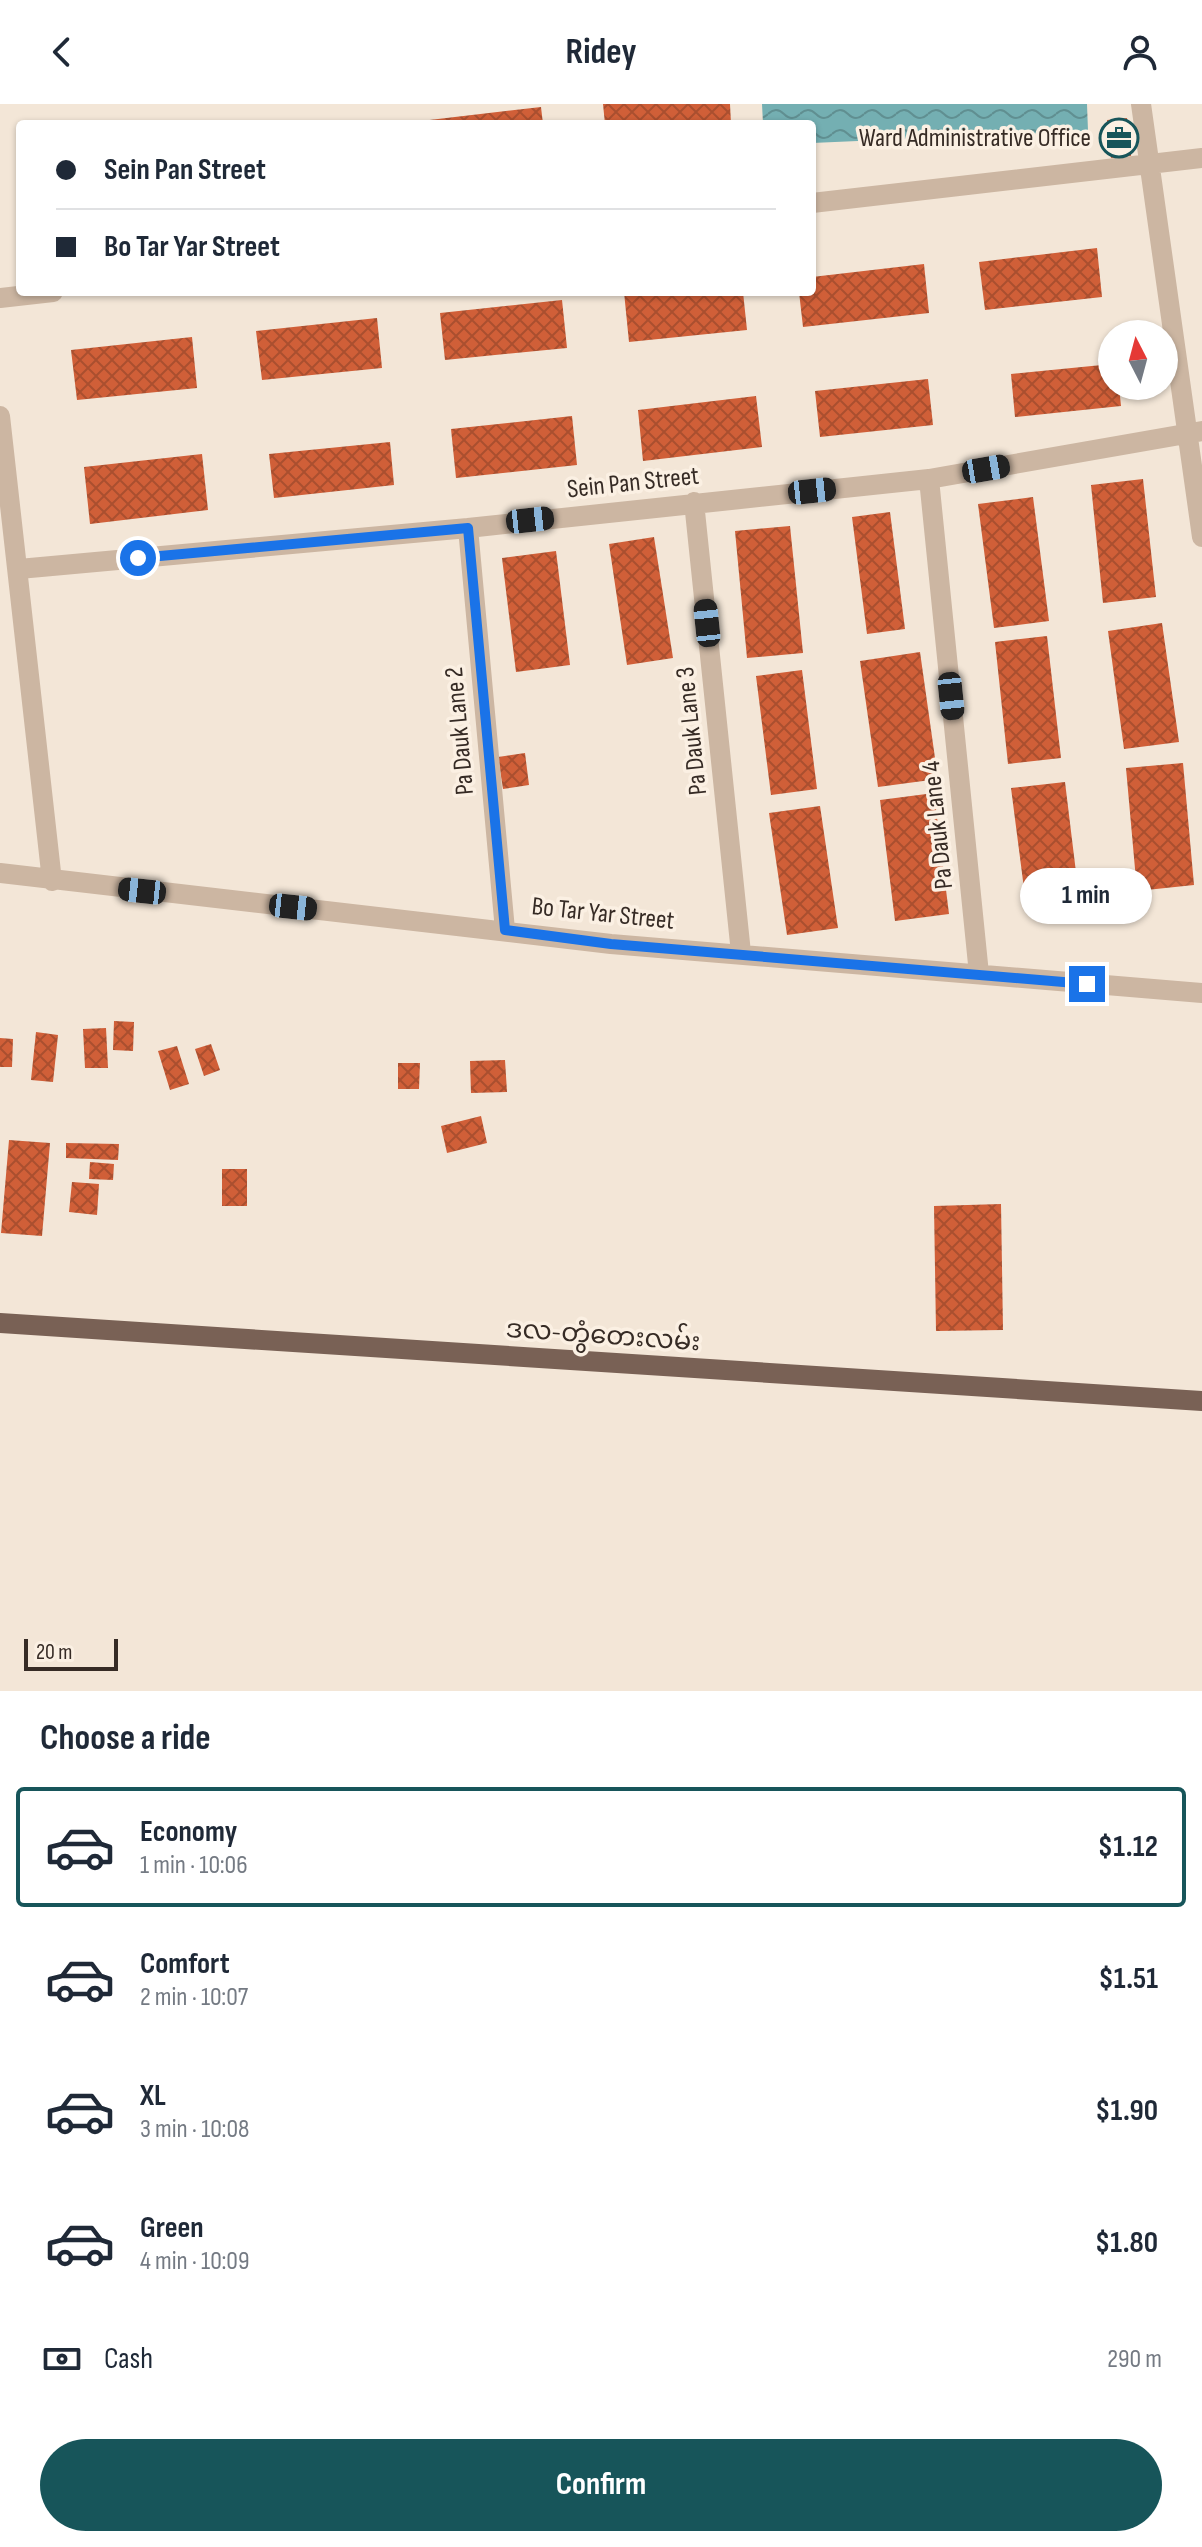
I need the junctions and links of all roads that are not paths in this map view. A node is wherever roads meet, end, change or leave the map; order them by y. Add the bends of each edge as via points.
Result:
1 (1141, 104) edge
2 (1202, 158) edge
3 (1149, 164) junction
4 (816, 203) edge
5 (0, 416) edge
6 (1194, 431) edge
7 (929, 479) junction
8 (694, 502) junction
9 (468, 528) junction
10 (1202, 537) edge
11 (19, 569) junction
12 (0, 873) edge
13 (52, 881) junction
14 (505, 930) junction
15 (741, 953) junction
16 (979, 974) junction
17 (1202, 993) edge
18 (0, 1323) edge
19 (1202, 1401) edge

1 - 3 street
2 - 3 street
3 - 4 street
3 - 6 street
5 - 11 street
6 - 7 street, Sein Pan Street
6 - 10 street
7 - 8 street, Sein Pan Street
7 - 16 street, Pa Dauk Lane 4
8 - 9 street, Sein Pan Street
8 - 15 street, Pa Dauk Lane 3
9 - 11 street, Sein Pan Street
9 - 14 street, Pa Dauk Lane 2
11 - 13 street
12 - 13 street, Bo Tar Yar Street
13 - 14 street, Bo Tar Yar Street
14 - 15 street, Bo Tar Yar Street
15 - 16 street, Bo Tar Yar Street
16 - 17 street, Bo Tar Yar Street
18 - 19 main road, ဒလ-တွံတေးလမ်း

